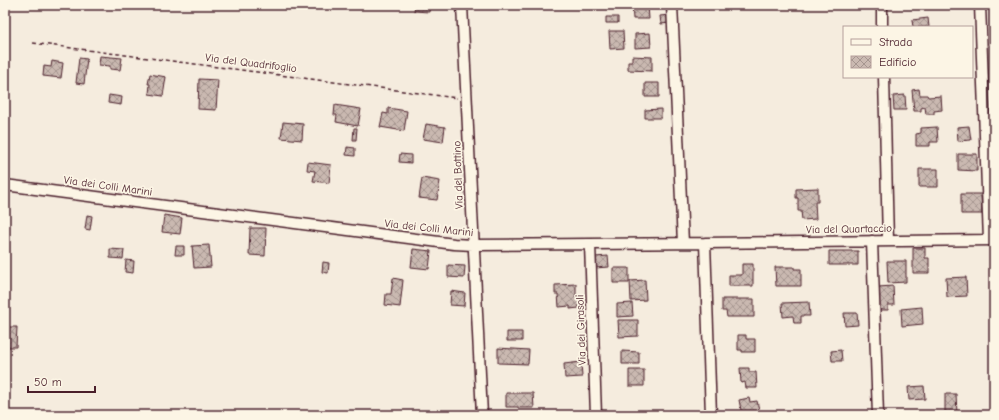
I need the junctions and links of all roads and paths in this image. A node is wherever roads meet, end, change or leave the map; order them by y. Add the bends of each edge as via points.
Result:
1 (462, 5) edge
2 (672, 5) edge
3 (882, 5) edge
4 (980, 5) edge
5 (882, 26) edge
6 (33, 43) dead end
7 (884, 78) edge
8 (466, 100) junction
9 (5, 185) edge
10 (991, 240) edge
11 (872, 241) junction
12 (888, 241) junction
13 (683, 243) junction
14 (705, 243) junction
15 (590, 244) junction
16 (473, 245) junction
17 (482, 415) edge
18 (596, 415) edge
19 (711, 415) edge
20 (878, 415) edge

1 - 8 street, Via del Bottino
2 - 13 street
3 - 5 street
4 - 10 street
6 - 8 path, Via del Quadrifoglio
7 - 12 street
8 - 16 street, Via del Bottino
9 - 16 street, Via dei Colli Marini
10 - 12 street, Via del Quartaccio
11 - 12 street, Via del Quartaccio
11 - 14 street, Via del Quartaccio
11 - 20 street
13 - 14 street, Via dei Colli Marini
13 - 15 street, Via dei Colli Marini
14 - 19 street
15 - 16 street, Via dei Colli Marini
15 - 18 street, Via dei Girasoli
16 - 17 street, Via del Bottino

